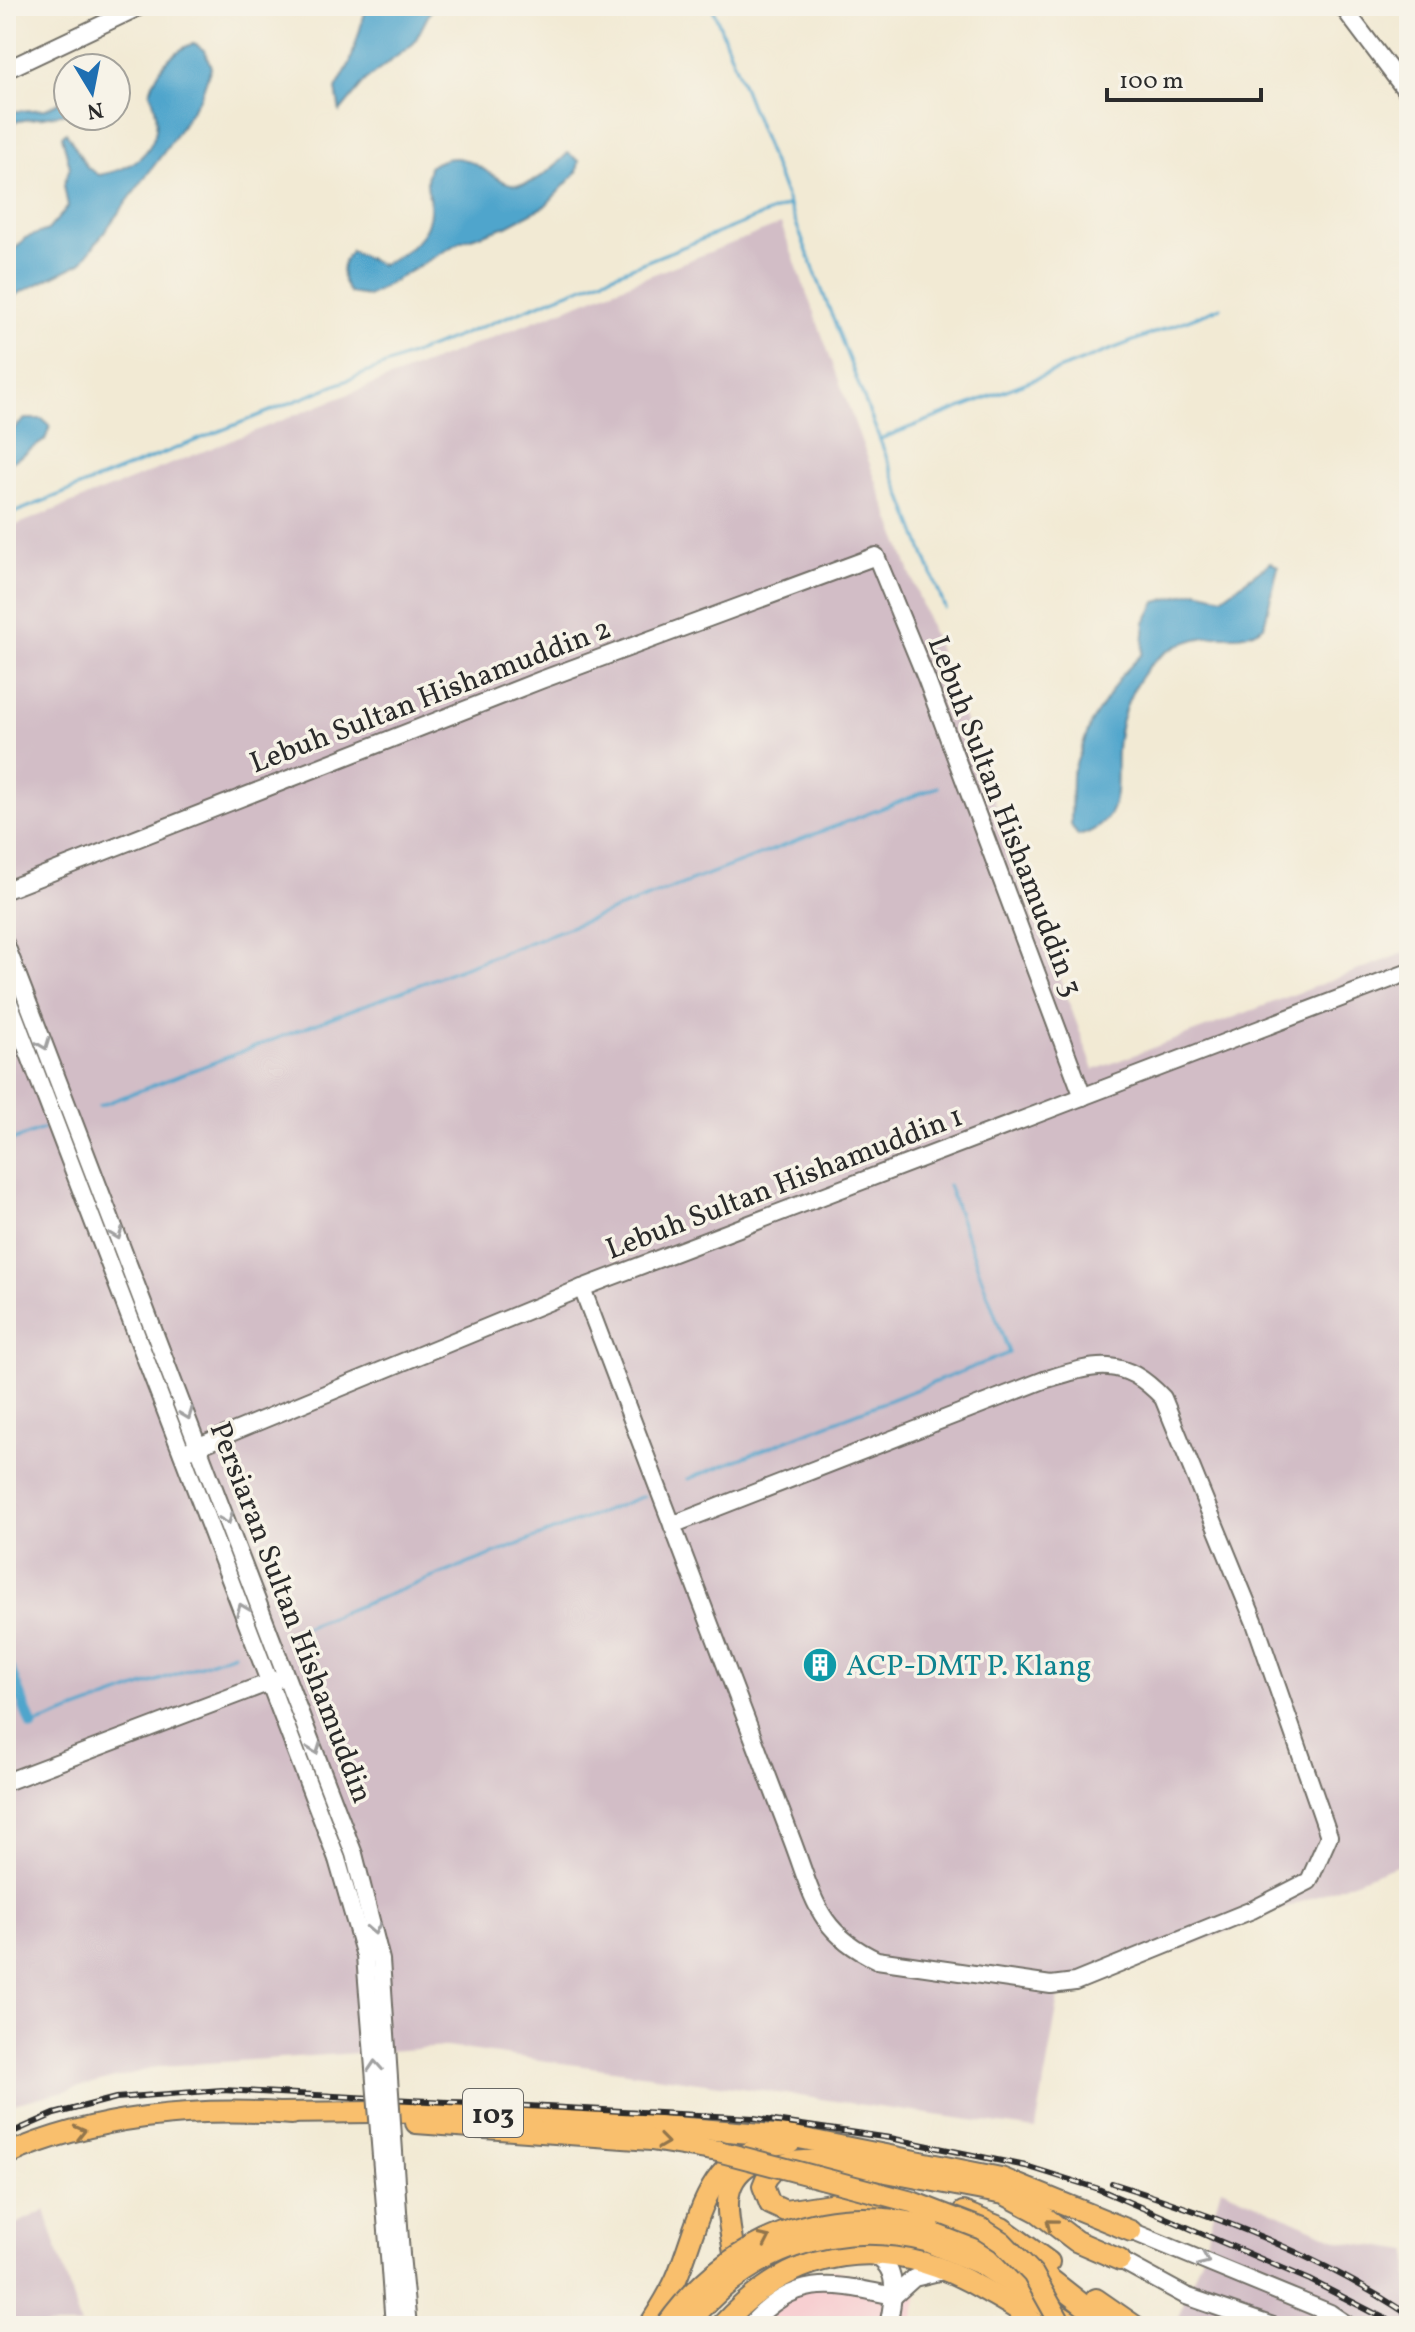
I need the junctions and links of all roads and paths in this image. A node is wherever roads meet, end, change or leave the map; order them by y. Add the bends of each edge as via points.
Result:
1 (141, 6) edge
2 (1342, 6) edge
3 (6, 70) edge
4 (1409, 95) edge
5 (876, 556) joint
6 (6, 890) edge
7 (6, 945) edge
8 (1409, 972) edge
9 (6, 994) edge
10 (1083, 1097) junction
11 (582, 1288) junction
12 (199, 1446) junction
13 (182, 1453) junction
14 (672, 1525) junction
15 (287, 1676) junction
16 (270, 1682) junction
17 (6, 1782) edge
18 (278, 2113) junction
19 (826, 2152) junction
20 (6, 2155) edge
21 (912, 2202) junction
22 (1131, 2231) joint
23 (928, 2234) junction
24 (863, 2254) junction
25 (395, 2255) junction
26 (1120, 2260) joint
27 (958, 2276) junction
28 (894, 2296) junction
29 (394, 2326) edge
30 (408, 2326) edge
31 (649, 2326) edge
32 (666, 2326) edge
33 (687, 2326) edge
34 (713, 2326) edge
35 (721, 2326) edge
36 (749, 2326) edge
37 (888, 2326) edge
38 (1037, 2326) edge
39 (1065, 2326) edge
40 (1076, 2326) edge
41 (1109, 2326) edge
42 (1135, 2326) edge
43 (1273, 2326) edge
44 (1349, 2326) edge

1 - 3 street
2 - 4 street
5 - 6 street, Lebuh Sultan Hishamuddin 2 via 541,680
5 - 10 street, Lebuh Sultan Hishamuddin 3
7 -> 12 street, Persiaran Sultan Hishamuddin
8 - 10 street, Lebuh Sultan Hishamuddin 1
9 - 13 street, Persiaran Sultan Hishamuddin
10 - 11 street, Lebuh Sultan Hishamuddin 1
11 - 12 street, Lebuh Sultan Hishamuddin 1
11 - 14 street
12 - 13 street, Lebuh Sultan Hishamuddin 1
12 -> 15 street, Persiaran Sultan Hishamuddin
16 -> 13 street, Persiaran Sultan Hishamuddin
14 - 14 street via 823,1919 853,1949 877,1960 1051,1985 1075,1982 1252,1910 1309,1881 1318,1866 1329,1836 1312,1778 1163,1398 1143,1377 1093,1365 1044,1380
15 - 16 street
15 -> 25 street, Persiaran Sultan Hishamuddin, bridge via 354,1854 381,1960
16 - 17 street
25 -> 16 street, Persiaran Sultan Hishamuddin, bridge via 365,1956 337,1859
18 - 19 main road, 103 via 471,2111 759,2132
20 -> 18 main road, 103 via 135,2119 214,2111
18 -> 21 main road, bridge via 651,2140 718,2151
19 - 22 main road, 103 via 1017,2182
26 -> 19 main road via 1076,2241 1004,2194
19 - 31 main road via 771,2145 727,2167 703,2201 676,2280
19 - 34 main road via 758,2160 735,2180 726,2205 736,2277
19 - 41 main road via 775,2169 764,2182 767,2201 785,2211 856,2200 916,2207 1026,2259
21 - 39 main road, bridge via 969,2222 1002,2242 1041,2284
21 - 42 main road, bridge via 966,2213 1002,2228
22 -> 44 street via 1330,2313
32 -> 23 main road, bridge via 712,2272 782,2231 861,2217
23 - 33 main road, bridge via 855,2233 780,2250 731,2279
23 - 40 main road
23 - 41 main road via 970,2242
24 - 27 main road via 897,2255
24 - 28 street via 886,2264
24 - 35 main road via 828,2257 788,2272 757,2290
25 - 29 street, Persiaran Sultan Hishamuddin
25 - 30 street, Persiaran Sultan Hishamuddin
26 - 43 street via 1186,2296
27 - 28 street via 921,2274
27 - 38 main road
27 - 39 main road via 995,2288
28 - 36 street via 817,2284 779,2302
28 - 37 street

